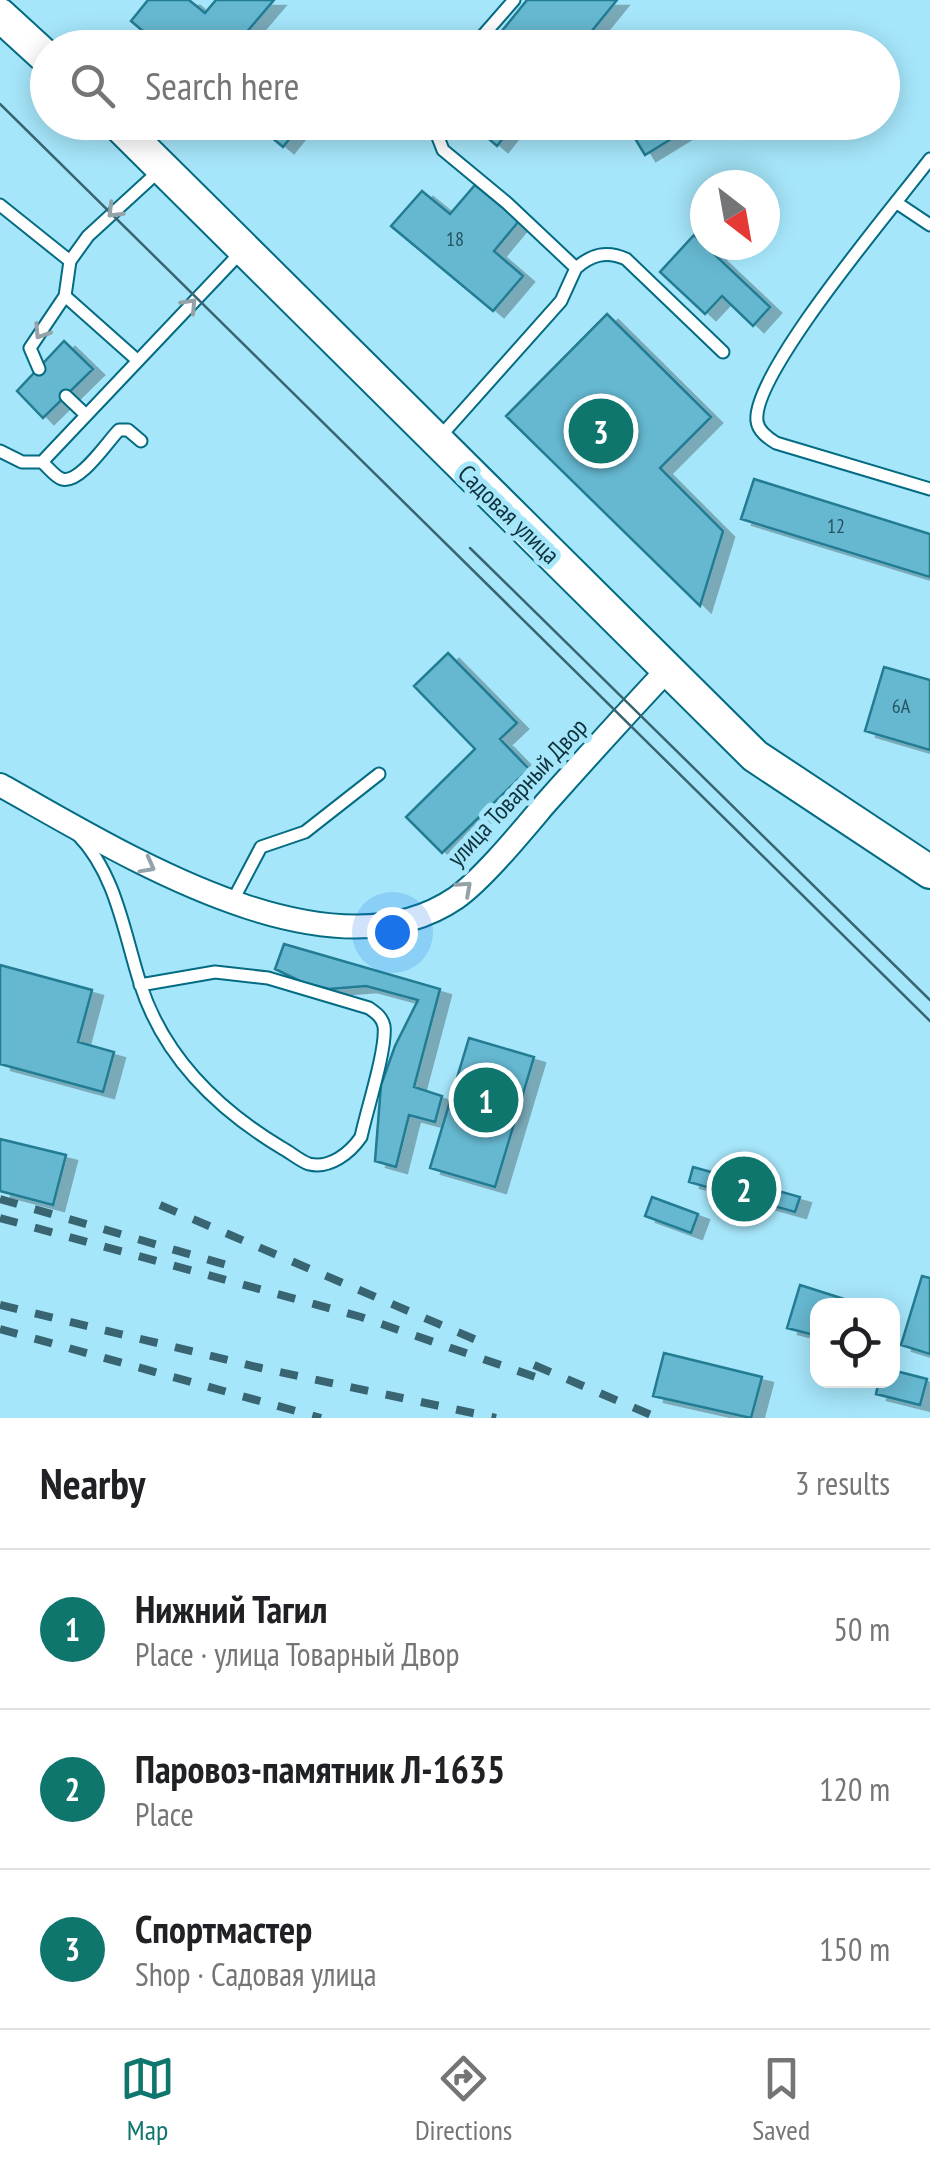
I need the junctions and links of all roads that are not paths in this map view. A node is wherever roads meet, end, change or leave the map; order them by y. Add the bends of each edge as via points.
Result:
1 (514, 0) edge
2 (0, 15) edge
3 (488, 30) edge
4 (30, 42) edge
5 (135, 140) edge
6 (439, 140) edge
7 (930, 159) edge
8 (163, 167) junction
9 (897, 203) junction
10 (0, 205) edge
11 (930, 225) edge
12 (244, 250) junction
13 (70, 262) junction
14 (576, 268) junction
15 (65, 296) junction
16 (723, 352) dead end
17 (137, 360) junction
18 (39, 369) dead end
19 (66, 396) dead end
20 (86, 415) junction
21 (141, 441) dead end
22 (435, 442) junction
23 (0, 450) edge
24 (42, 462) junction
25 (930, 490) edge
26 (668, 669) junction
27 (379, 774) dead end
28 (0, 785) edge
29 (62, 820) junction
30 (930, 872) edge
31 (232, 902) junction
32 (140, 985) junction

1 - 3 lane
2 - 4 main road
5 - 8 main road, Садовая улица
6 - 14 lane
7 - 9 lane
8 - 12 main road, Садовая улица
8 -> 13 lane via 88,236
9 - 11 lane
9 - 25 lane via 800,330 758,406 757,422 776,443
10 - 13 lane
17 -> 12 lane
12 - 22 main road, Садовая улица
13 - 15 lane
14 - 16 lane via 590,256 626,259
14 - 22 lane via 561,301
15 - 17 lane
15 -> 18 lane via 30,348
17 - 20 lane
19 - 20 lane
20 - 24 lane
21 - 24 lane via 120,430 70,479
22 - 26 main road, Садовая улица
23 - 24 lane via 22,462
26 - 30 main road, Садовая улица via 755,756
31 -> 26 street, улица Товарный Двор via 280,918 378,927 457,897
27 - 31 lane via 305,832 261,847
28 - 29 street, улица Товарный Двор
29 -> 31 street, улица Товарный Двор via 183,884
29 - 32 lane via 102,872 124,919
32 - 32 lane via 163,1037 194,1080 257,1132 309,1164 351,1151 383,1040 376,1013 268,978 215,972

